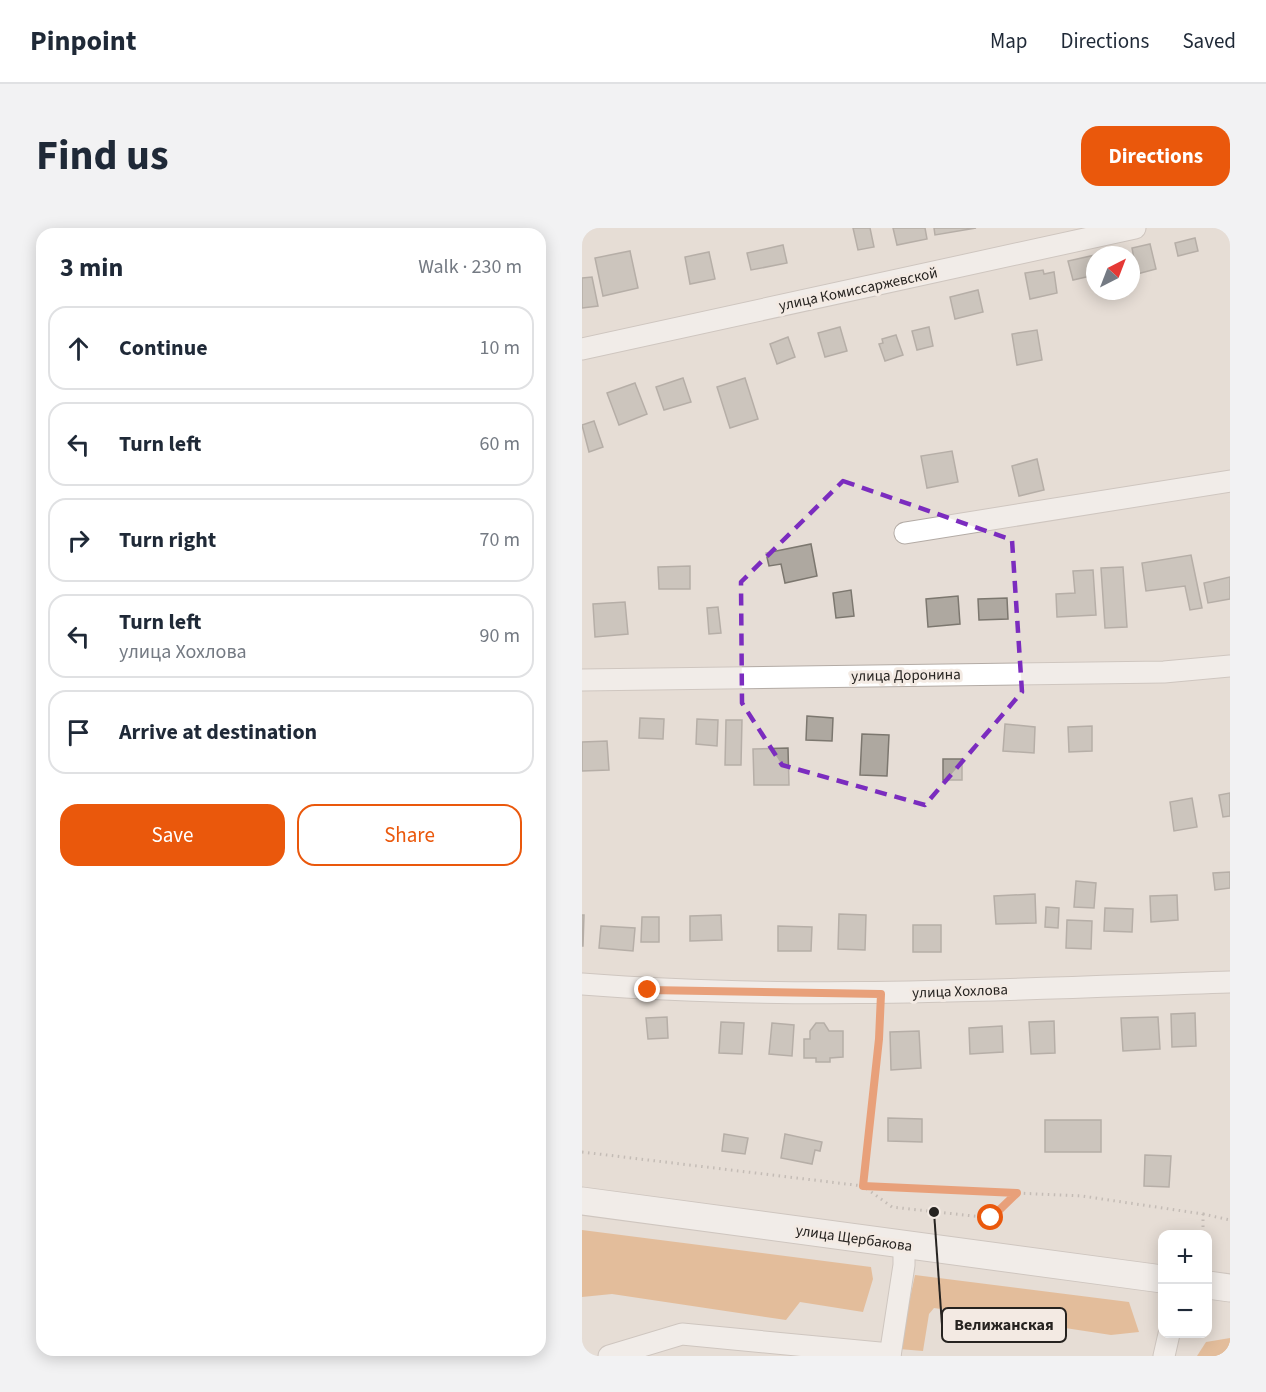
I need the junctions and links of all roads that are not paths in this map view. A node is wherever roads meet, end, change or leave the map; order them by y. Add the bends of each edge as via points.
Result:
1 (1134, 228) edge
2 (582, 349) edge
3 (1230, 481) edge
4 (905, 533) dead end
5 (1230, 666) edge
6 (582, 680) edge
7 (1230, 982) edge
8 (582, 984) edge
9 (582, 1201) edge
10 (904, 1244) junction
11 (1158, 1278) edge
12 (1212, 1286) edge
13 (1230, 1288) edge
14 (1167, 1338) edge
15 (890, 1355) edge
16 (609, 1356) edge
17 (1164, 1356) edge

1 - 2 street, улица Комиссаржевской
3 - 4 street
5 - 6 street, улица Доронина via 1164,672
7 - 8 street, улица Хохлова via 881,994 648,990
9 - 10 main road, улица Щербакова
10 - 11 main road, улица Щербакова
10 - 15 street
12 - 13 main road
14 - 17 street
15 - 16 street via 682,1334

